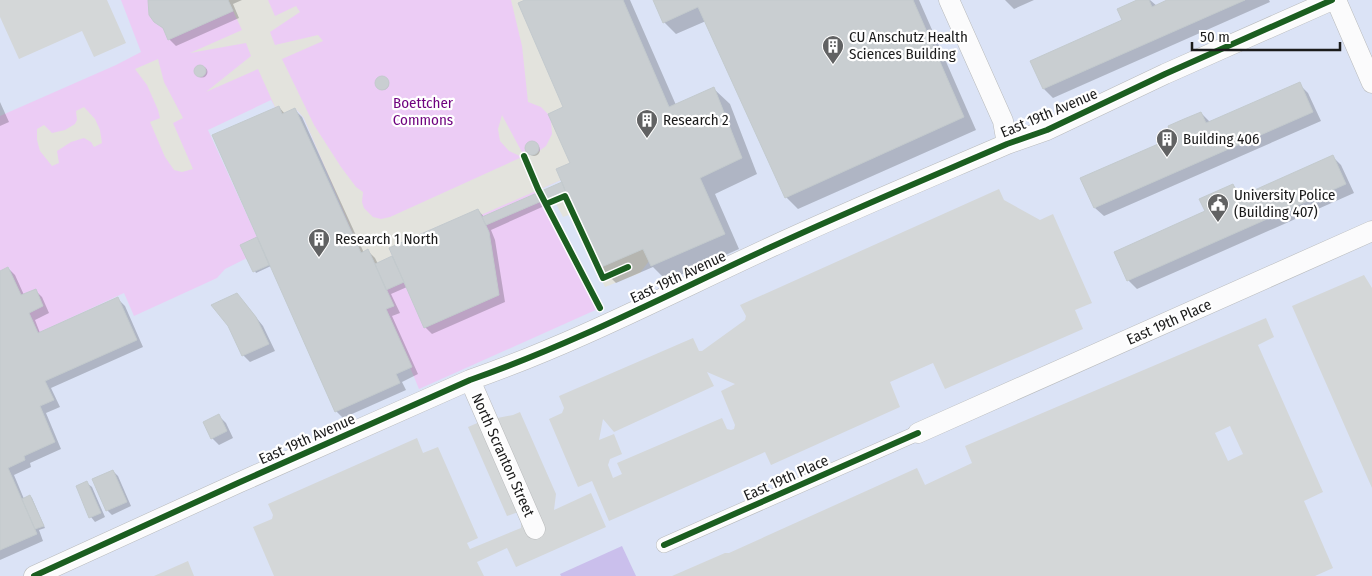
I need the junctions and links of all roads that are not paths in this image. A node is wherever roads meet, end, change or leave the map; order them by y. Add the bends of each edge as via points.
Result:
1 (950, 0) edge
2 (1332, 0) edge
3 (1336, 0) edge
4 (1372, 83) edge
5 (1007, 144) junction
6 (1372, 232) edge
7 (470, 380) junction
8 (918, 434) joint
9 (535, 529) dead end
10 (664, 545) dead end
11 (34, 576) edge

1 - 5 street via 1002,121
2 - 5 street, East 19th Avenue via 1046,130
3 - 4 street
5 - 7 street, East 19th Avenue via 771,247 642,308
6 - 8 street, East 19th Place
7 - 9 street, North Scranton Street
7 - 11 street, East 19th Avenue
8 - 10 street, East 19th Place

